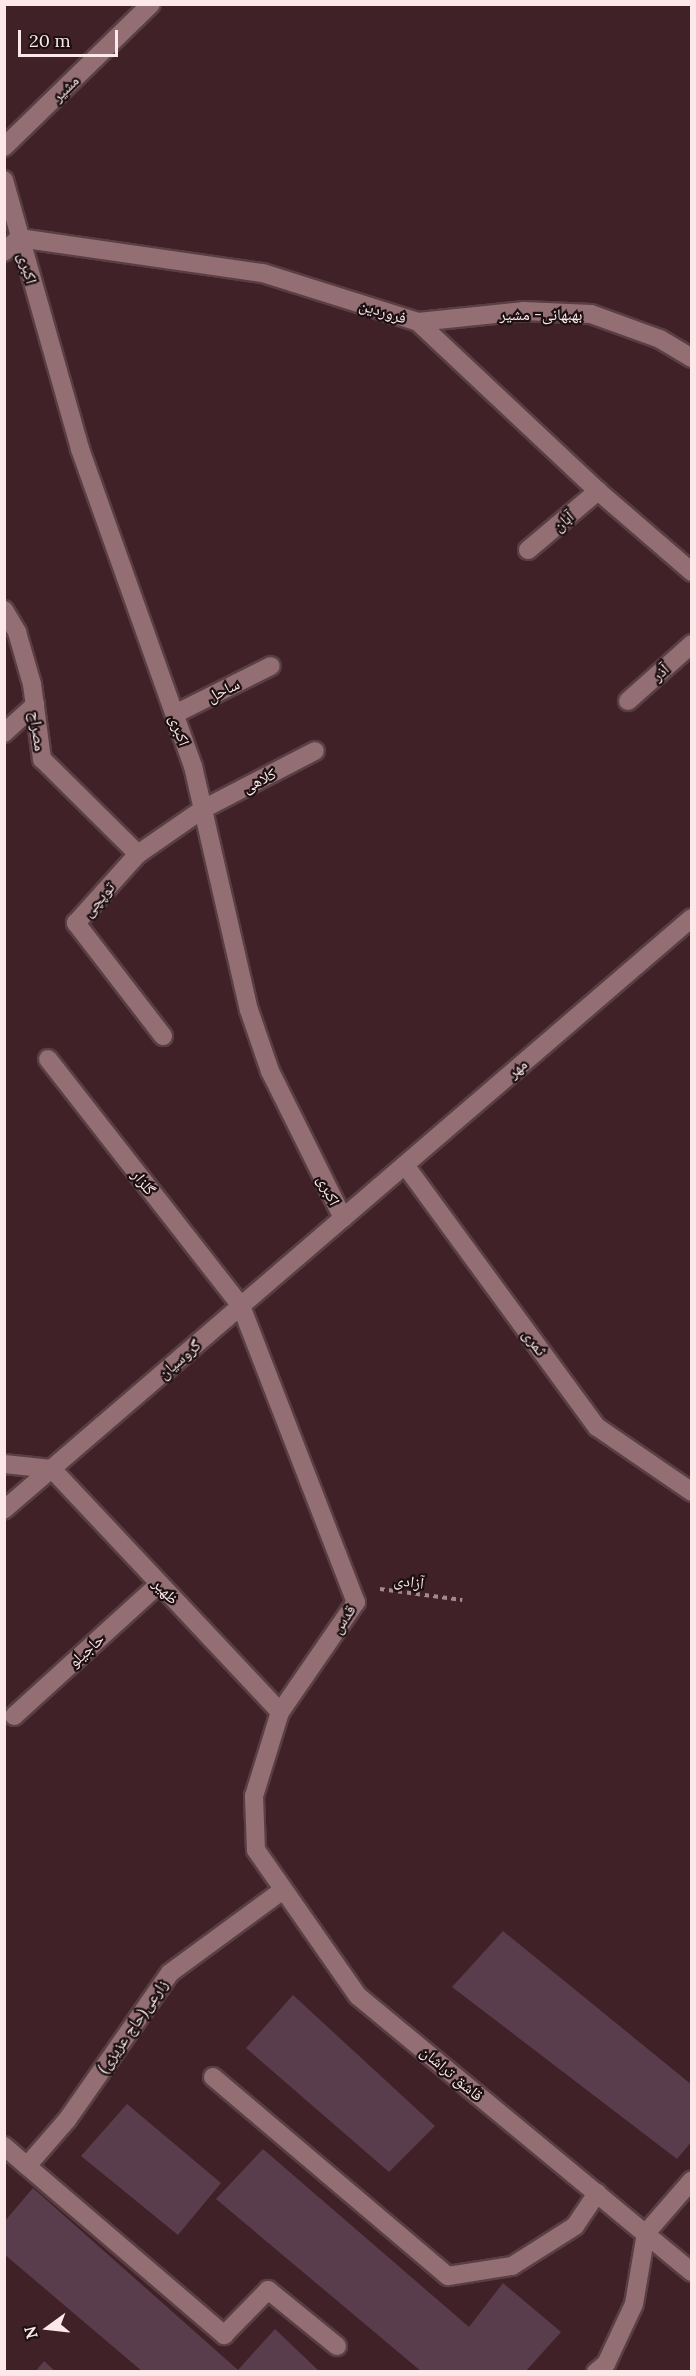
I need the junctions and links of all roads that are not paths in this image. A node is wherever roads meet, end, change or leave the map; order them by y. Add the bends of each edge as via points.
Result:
1 (151, 4) edge
2 (4, 147) edge
3 (4, 180) edge
4 (19, 238) junction
5 (4, 252) edge
6 (418, 322) junction
7 (692, 358) edge
8 (598, 491) junction
9 (528, 550) dead end
10 (692, 572) edge
11 (4, 610) edge
12 (692, 644) edge
13 (272, 666) dead end
14 (628, 701) dead end
15 (35, 705) junction
16 (175, 714) junction
17 (4, 733) edge
18 (315, 751) dead end
19 (203, 809) junction
20 (138, 854) junction
21 (692, 918) edge
22 (163, 1036) dead end
23 (48, 1059) dead end
24 (405, 1164) junction
25 (343, 1218) junction
26 (241, 1306) junction
27 (4, 1464) edge
28 (52, 1469) junction
29 (692, 1492) edge
30 (4, 1510) edge
31 (159, 1584) junction
32 (280, 1712) junction
33 (14, 1716) dead end
34 (283, 1890) junction
35 (213, 2077) dead end
36 (4, 2146) edge
37 (27, 2166) junction
38 (692, 2180) edge
39 (597, 2193) junction
40 (646, 2234) junction
41 (692, 2272) edge
42 (337, 2346) dead end
43 (596, 2372) edge

1 - 2 street, مشیر
3 - 4 street, اکبری
4 - 5 street
4 - 6 street, فروردین via 262,273
4 - 16 street, اکبری via 80,449
6 - 7 street, بهبهانی- مشیر via 524,311 591,314 660,339
6 - 8 street, فروردین
8 - 9 street, آبان
8 - 10 street, فروردین
11 - 15 street, مصراح via 17,632
12 - 14 street, آذر
13 - 16 street, ساحل
15 - 17 street
15 - 20 street, مصراح via 42,759
16 - 19 street, اکبری
18 - 19 street, کلاهی
19 - 20 street, توپچی
19 - 25 street, اکبری via 249,1010 270,1071
20 - 22 street, توپچی via 76,923
21 - 24 street, مهر
23 - 26 street, گلزار
24 - 25 street, مهر
24 - 29 street, ثمری via 597,1428
25 - 26 street, گروسیان
26 - 28 street, گروسیان
26 - 32 street, قدس via 356,1602
27 - 28 street
28 - 30 street, گروسیان
28 - 31 street, ظهیر
31 - 32 street, ظهیر
31 - 33 street, حاجیلو
32 - 34 street, قدس via 254,1796 256,1850
34 - 37 street, زارعی(حاج عزیزی) via 170,1973 67,2120
34 - 39 street, قاشق تراشان via 358,1996
35 - 39 street via 448,2276 512,2266 575,2226
36 - 37 street
37 - 42 street via 224,2335 268,2290
38 - 40 street
39 - 40 street, قاشق تراشان
40 - 41 street, قاشق تراشان
40 - 43 street via 634,2304 606,2364

